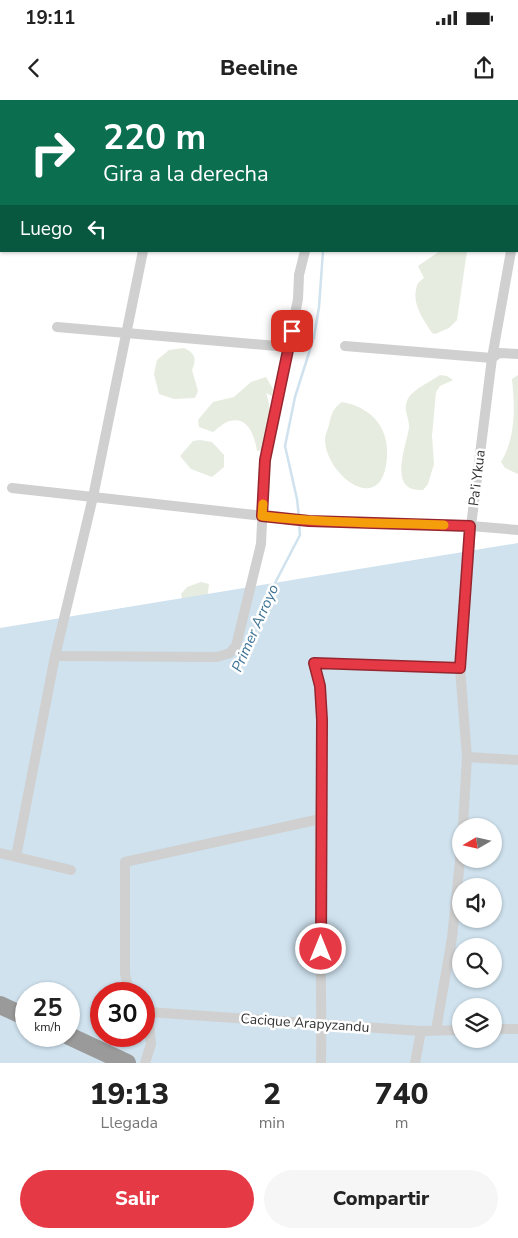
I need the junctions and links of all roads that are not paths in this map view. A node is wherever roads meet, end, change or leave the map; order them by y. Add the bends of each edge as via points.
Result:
1 (143, 252) edge
2 (305, 252) edge
3 (512, 252) edge
4 (57, 327) dead end
5 (126, 333) junction
6 (345, 346) dead end
7 (288, 347) junction
8 (518, 354) edge
9 (492, 358) junction
10 (12, 488) dead end
11 (93, 497) junction
12 (262, 516) junction
13 (470, 526) junction
14 (518, 530) edge
15 (55, 656) junction
16 (460, 668) junction
17 (467, 757) junction
18 (518, 760) edge
19 (463, 818) edge
20 (320, 819) junction
21 (0, 854) edge
22 (16, 857) junction
23 (459, 868) edge
24 (71, 870) dead end
25 (128, 982) edge
26 (0, 1005) edge
27 (15, 1012) edge
28 (155, 1012) edge
29 (321, 1023) junction
30 (502, 1029) edge
31 (518, 1029) edge
32 (436, 1030) junction
33 (452, 1030) edge
34 (421, 1031) junction
35 (80, 1042) edge
36 (150, 1047) edge
37 (127, 1063) edge
38 (145, 1063) edge
39 (321, 1063) edge
40 (416, 1063) edge

1 - 5 street
2 - 7 street
3 - 9 street, Pa'i Ykua
4 - 5 street
5 - 7 street
5 - 11 street
6 - 9 street
7 - 12 street via 265,460
8 - 9 street via 499,353
9 - 13 street, Pa'i Ykua
10 - 11 street
11 - 12 street
11 - 15 street
12 - 13 street
12 - 15 street via 261,544 236,646 230,653 218,657
13 - 14 street
13 - 16 street, Pa'i Ykua
15 - 22 street
16 - 17 street, Pa'i Ykua
16 - 20 street via 314,663 320,686 322,720
17 - 18 street
17 - 19 street, Pa'i Ykua
20 - 25 street via 125,862
20 - 29 street
21 - 22 street
22 - 24 street
23 - 32 street via 452,938
26 - 27 highway
28 - 29 street, Cacique Arapyzandu
29 - 34 street, Cacique Arapyzandu
29 - 39 street
30 - 31 street
32 - 33 street, Cacique Arapyzandu
32 - 34 street, Cacique Arapyzandu
34 - 40 street
35 - 37 highway
36 - 38 street

